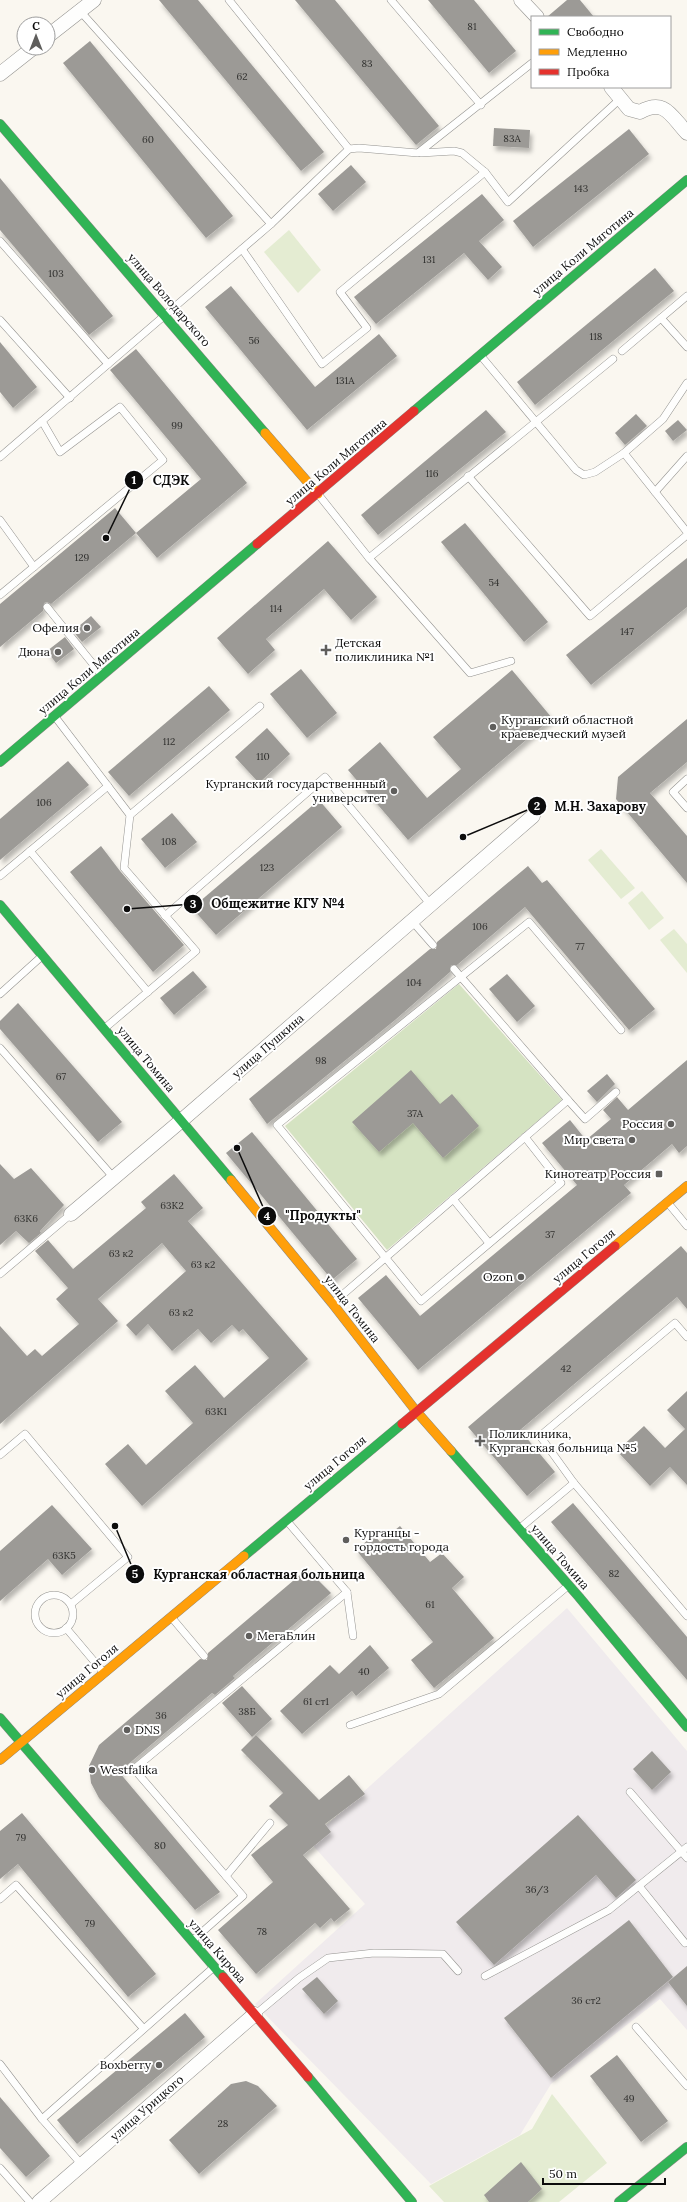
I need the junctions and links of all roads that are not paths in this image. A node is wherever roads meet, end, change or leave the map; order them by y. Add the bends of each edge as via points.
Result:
1 (94, 0) edge
2 (229, 0) edge
3 (391, 0) edge
4 (521, 0) edge
5 (80, 11) junction
6 (536, 16) edge
7 (56, 30) edge
8 (23, 56) edge
9 (531, 64) edge
10 (0, 74) edge
11 (612, 88) edge
12 (620, 99) junction
13 (481, 105) junction
14 (0, 124) edge
15 (687, 133) edge
16 (349, 149) junction
17 (418, 153) junction
18 (485, 172) junction
19 (687, 180) edge
20 (271, 224) junction
21 (0, 242) edge
22 (242, 249) junction
23 (687, 296) edge
24 (166, 315) junction
25 (662, 318) junction
26 (0, 320) edge
27 (687, 347) edge
28 (622, 351) dead end
29 (480, 355) junction
30 (613, 359) dead end
31 (108, 364) junction
32 (687, 383) edge
33 (70, 398) junction
34 (42, 421) junction
35 (535, 421) junction
36 (624, 453) junction
37 (687, 456) edge
38 (0, 457) edge
39 (468, 476) junction
40 (655, 492) junction
41 (318, 494) junction
42 (0, 520) edge
43 (687, 534) edge
44 (368, 558) junction
45 (34, 567) junction
46 (0, 594) edge
47 (47, 607) dead end
48 (511, 661) dead end
49 (103, 676) junction
50 (260, 706) dead end
51 (54, 716) junction
52 (0, 762) edge
53 (687, 779) edge
54 (108, 786) junction
55 (687, 808) edge
56 (130, 815) junction
57 (533, 816) dead end
58 (30, 851) junction
59 (0, 876) edge
60 (0, 905) edge
61 (431, 905) junction
62 (166, 916) junction
63 (412, 922) junction
64 (433, 945) dead end
65 (42, 956) junction
66 (454, 969) dead end
67 (460, 976) junction
68 (148, 992) junction
69 (0, 994) edge
70 (105, 1028) junction
71 (621, 1030) dead end
72 (0, 1048) edge
73 (616, 1092) dead end
74 (568, 1100) junction
75 (182, 1120) junction
76 (525, 1137) junction
77 (114, 1178) junction
78 (687, 1186) edge
79 (453, 1199) junction
80 (668, 1202) junction
81 (71, 1214) joint
82 (687, 1226) edge
83 (489, 1243) junction
84 (385, 1258) junction
85 (0, 1274) edge
86 (332, 1303) junction
87 (687, 1337) edge
88 (416, 1411) junction
89 (0, 1455) edge
90 (574, 1483) junction
91 (286, 1520) junction
92 (520, 1529) junction
93 (569, 1585) junction
94 (347, 1592) junction
95 (71, 1604) junction
96 (171, 1616) junction
97 (687, 1616) edge
98 (66, 1628) junction
99 (353, 1636) dead end
100 (204, 1656) dead end
101 (104, 1673) junction
102 (0, 1718) edge
103 (350, 1725) dead end
104 (687, 1727) edge
105 (22, 1742) junction
106 (0, 1760) edge
107 (630, 1792) dead end
108 (270, 1824) dead end
109 (684, 1849) edge
110 (687, 1858) edge
111 (226, 1876) junction
112 (639, 1886) junction
113 (0, 1899) edge
114 (192, 1941) junction
115 (685, 1942) dead end
116 (214, 1966) junction
117 (458, 1971) dead end
118 (485, 1976) dead end
119 (255, 2014) junction
120 (636, 2027) dead end
121 (143, 2028) junction
122 (0, 2064) edge
123 (687, 2086) edge
124 (42, 2118) junction
125 (687, 2147) edge
126 (82, 2165) junction
127 (0, 2168) edge
128 (30, 2202) edge
129 (39, 2202) edge
130 (412, 2202) edge
131 (619, 2202) edge

1 - 5 street
2 - 16 lane
3 - 13 lane
4 - 6 street
5 - 7 street
5 - 20 lane
8 - 10 street
9 - 13 lane
11 - 12 street
12 - 15 street via 634,111 640,112 651,106 661,107
12 - 18 lane via 508,202
13 - 17 lane
14 - 24 street, улица Володарского
16 - 17 lane
16 - 20 lane
17 - 18 lane via 462,153
18 - 22 lane via 340,292 367,328 322,364
19 - 29 street, улица Коли Мяготина
20 - 22 lane
21 - 31 lane
22 - 24 lane
23 - 25 lane
24 - 31 lane
24 - 41 street, улица Володарского
25 - 27 lane
25 - 28 lane
26 - 33 lane
29 - 35 lane
29 - 41 street, улица Коли Мяготина
30 - 35 lane
31 - 33 lane
32 - 36 lane via 663,419
33 - 34 lane
34 - 38 lane
34 - 45 lane via 60,452 120,407 163,460
35 - 36 lane via 576,470 584,474 595,472
35 - 39 lane
36 - 40 lane
37 - 40 lane
39 - 43 lane via 590,616
39 - 44 lane
40 - 43 lane
41 - 44 lane
41 - 49 street, улица Коли Мяготина
42 - 45 lane
44 - 48 lane via 470,673
45 - 46 lane via 25,578
47 - 49 lane
49 - 51 street, улица Коли Мяготина
50 - 56 lane
51 - 52 street, улица Коли Мяготина
51 - 54 lane
53 - 55 lane via 673,792
54 - 56 lane
54 - 58 lane
56 - 62 lane via 124,868
57 - 61 street, улица Пушкина
58 - 59 lane
58 - 68 lane
60 - 65 street, улица Томина
61 - 62 lane via 325,777
61 - 63 street, улица Пушкина
62 - 68 lane via 196,951
63 - 64 lane
63 - 75 street, улица Пушкина
65 - 69 lane
65 - 70 street, улица Томина
66 - 67 lane
67 - 71 lane via 529,922
67 - 74 lane
67 - 84 lane via 277,1125
68 - 70 lane
70 - 75 street, улица Томина
72 - 77 lane
73 - 74 lane via 585,1119
74 - 76 lane
75 - 77 street, улица Пушкина
75 - 86 street, улица Томина
76 - 79 lane
76 - 83 lane via 561,1183
77 - 81 street, улица Пушкина
78 - 80 street, улица Гоголя
79 - 83 lane
79 - 84 lane
80 - 82 lane
80 - 88 street, улица Гоголя
81 - 85 lane, улица Пушкина
83 - 84 lane via 421,1301
84 - 86 lane
86 - 88 street, улица Томина
87 - 90 lane via 675,1323 540,1436
88 - 91 street, улица Гоголя
88 - 92 street, улица Томина
89 - 95 lane via 25,1434 128,1557
90 - 92 lane
90 - 97 lane
91 - 94 lane
91 - 96 street, улица Гоголя
92 - 93 street, улица Томина
93 - 103 lane via 438,1694
93 - 104 street, улица Томина
94 - 99 lane
94 - 111 lane via 228,1685 134,1769
95 - 98 lane via 73,1614 71,1623
95 - 98 lane via 64,1597 45,1597 38,1604 35,1614 38,1623 45,1630 54,1633
96 - 100 lane
96 - 101 street, улица Гоголя
98 - 101 lane
101 - 105 street, улица Гоголя
102 - 105 street, улица Кирова
105 - 106 street, улица Гоголя
105 - 114 street, улица Кирова
107 - 109 lane
108 - 111 lane
109 - 110 lane
109 - 112 lane
111 - 114 lane via 243,1896
112 - 115 lane
112 - 118 lane via 609,1910
113 - 121 lane via 16,1885
114 - 116 street, улица Кирова
116 - 119 street, улица Кирова
116 - 121 lane
117 - 119 lane via 443,1954 374,1953 328,1958
119 - 126 street, улица Урицкого
119 - 130 street, улица Кирова
120 - 123 lane
121 - 124 lane
122 - 124 lane
124 - 126 lane
125 - 131 street
126 - 129 street, улица Урицкого
127 - 128 lane

